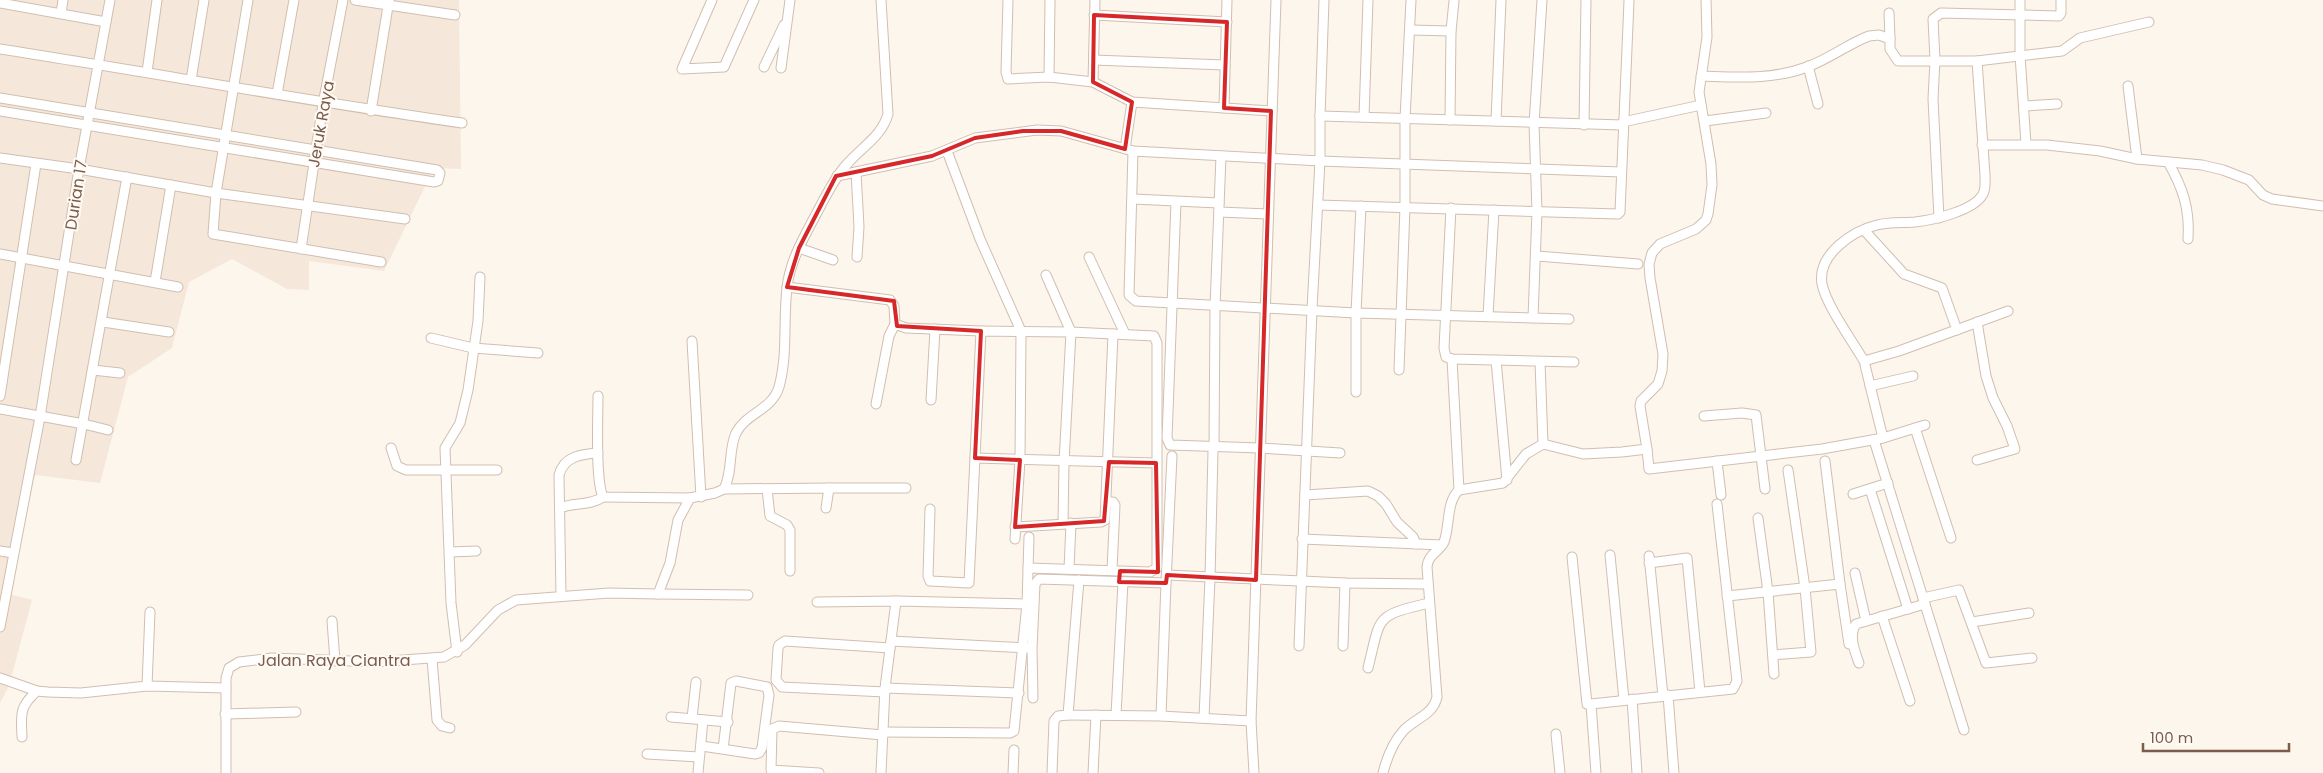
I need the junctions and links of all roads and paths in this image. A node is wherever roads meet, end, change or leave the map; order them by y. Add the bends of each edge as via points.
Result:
1 (63, 0) edge
2 (110, 0) edge
3 (157, 0) edge
4 (204, 0) edge
5 (248, 0) edge
6 (294, 0) edge
7 (343, 0) edge
8 (355, 0) edge
9 (712, 0) edge
10 (754, 0) edge
11 (790, 0) edge
12 (881, 0) edge
13 (1008, 0) edge
14 (1050, 0) edge
15 (1095, 0) edge
16 (1226, 0) edge
17 (1276, 0) edge
18 (1324, 0) edge
19 (1368, 0) edge
20 (1412, 0) edge
21 (1501, 0) edge
22 (1542, 0) edge
23 (1586, 0) edge
24 (1706, 0) edge
25 (2020, 0) edge
26 (2061, 0) edge
27 (1454, 1) edge
28 (1629, 1) edge
29 (0, 3) edge
30 (389, 3) edge
31 (61, 13) junction
32 (1889, 13) dead end
33 (2020, 14) junction
34 (455, 15) dead end
35 (1094, 15) junction
36 (788, 17) junction
37 (106, 22) junction
38 (1226, 22) junction
39 (2149, 22) dead end
40 (1410, 30) junction
41 (1451, 31) junction
42 (1890, 39) junction
43 (0, 49) edge
44 (2020, 55) junction
45 (1094, 60) junction
46 (1935, 60) junction
47 (1977, 61) junction
48 (100, 64) junction
49 (1224, 65) junction
50 (1808, 66) junction
51 (764, 67) dead end
52 (781, 68) dead end
53 (147, 72) junction
54 (1701, 76) junction
55 (1049, 77) junction
56 (191, 80) junction
57 (1093, 82) junction
58 (2128, 86) dead end
59 (234, 88) junction
60 (278, 94) junction
61 (0, 98) edge
62 (1132, 102) junction
63 (324, 104) junction
64 (1818, 104) dead end
65 (2057, 104) dead end
66 (1701, 105) junction
67 (2024, 106) junction
68 (1224, 108) junction
69 (371, 110) junction
70 (0, 111) edge
71 (1271, 111) junction
72 (91, 112) junction
73 (1766, 112) dead end
74 (1320, 116) junction
75 (1364, 117) junction
76 (1404, 119) junction
77 (1450, 120) junction
78 (1705, 120) junction
79 (1496, 121) junction
80 (1623, 123) junction
81 (89, 124) junction
82 (462, 124) dead end
83 (1534, 124) junction
84 (1584, 125) junction
85 (227, 134) junction
86 (2026, 144) junction
87 (1982, 145) junction
88 (225, 147) junction
89 (947, 150) junction
90 (1129, 150) junction
91 (316, 151) junction
92 (1221, 156) junction
93 (0, 158) edge
94 (1271, 159) junction
95 (2137, 159) junction
96 (1320, 161) junction
97 (314, 162) junction
98 (2168, 162) junction
99 (36, 164) junction
100 (1405, 164) junction
101 (410, 165) junction
102 (1536, 168) junction
103 (79, 169) junction
104 (856, 172) junction
105 (1621, 172) junction
106 (836, 176) junction
107 (127, 177) junction
108 (408, 177) junction
109 (172, 185) junction
110 (216, 193) junction
111 (1133, 199) junction
112 (1176, 202) junction
113 (1318, 205) junction
114 (307, 206) junction
115 (1361, 206) junction
116 (2323, 206) edge
117 (1406, 207) junction
118 (1219, 208) junction
119 (1452, 208) junction
120 (1494, 210) junction
121 (1537, 211) junction
122 (1268, 214) junction
123 (1939, 218) junction
124 (405, 219) dead end
125 (1864, 230) junction
126 (2188, 239) dead end
127 (799, 248) junction
128 (301, 249) junction
129 (0, 254) edge
130 (1537, 256) junction
131 (21, 257) junction
132 (857, 257) dead end
133 (1089, 257) dead end
134 (833, 260) dead end
135 (381, 262) dead end
136 (1638, 264) dead end
137 (65, 266) junction
138 (110, 274) junction
139 (1046, 275) dead end
140 (480, 277) dead end
141 (155, 282) junction
142 (178, 287) dead end
143 (787, 288) junction
144 (1174, 305) junction
145 (1215, 306) junction
146 (1264, 307) junction
147 (1312, 310) junction
148 (2008, 311) dead end
149 (1356, 312) junction
150 (1401, 314) junction
151 (1445, 315) junction
152 (1488, 316) junction
153 (1534, 318) junction
154 (1569, 319) dead end
155 (102, 322) junction
156 (1977, 322) junction
157 (895, 324) junction
158 (935, 329) junction
159 (1957, 330) junction
160 (981, 331) junction
161 (1021, 331) junction
162 (169, 332) dead end
163 (1071, 332) junction
164 (1113, 334) junction
165 (1125, 334) junction
166 (431, 338) dead end
167 (692, 341) dead end
168 (473, 348) junction
169 (538, 353) dead end
170 (1452, 359) junction
171 (1496, 360) junction
172 (1540, 362) junction
173 (1574, 362) dead end
174 (1865, 365) dead end
175 (93, 370) junction
176 (1399, 370) dead end
177 (120, 374) dead end
178 (1913, 376) dead end
179 (1870, 386) junction
180 (1356, 392) dead end
181 (0, 396) edge
182 (598, 396) dead end
183 (931, 400) dead end
184 (876, 404) dead end
185 (0, 409) edge
186 (1704, 416) dead end
187 (40, 417) junction
188 (84, 424) junction
189 (1925, 425) dead end
190 (1915, 428) junction
191 (108, 430) dead end
192 (1878, 439) junction
193 (1543, 444) junction
194 (392, 448) dead end
195 (1260, 448) junction
196 (1213, 449) junction
197 (1647, 449) junction
198 (1307, 451) junction
199 (598, 453) junction
200 (1340, 453) dead end
201 (1172, 456) dead end
202 (1760, 456) junction
203 (975, 458) junction
204 (76, 460) dead end
205 (1020, 460) junction
206 (1977, 460) dead end
207 (1717, 461) junction
208 (1826, 461) dead end
209 (1064, 462) junction
210 (1109, 462) junction
211 (1156, 463) junction
212 (444, 470) junction
213 (496, 470) dead end
214 (1788, 470) dead end
215 (1507, 480) junction
216 (1888, 483) junction
217 (829, 488) junction
218 (906, 488) dead end
219 (724, 489) junction
220 (768, 489) junction
221 (1765, 489) dead end
222 (1870, 489) junction
223 (1459, 490) junction
224 (1853, 494) dead end
225 (1305, 495) junction
226 (602, 497) junction
227 (701, 497) junction
228 (690, 498) junction
229 (1107, 502) junction
230 (560, 508) junction
231 (826, 508) dead end
232 (930, 509) dead end
233 (1758, 518) dead end
234 (1067, 523) junction
235 (1015, 527) junction
236 (1029, 537) dead end
237 (1951, 538) dead end
238 (1015, 539) dead end
239 (1302, 539) junction
240 (1416, 544) junction
241 (1442, 545) junction
242 (0, 551) edge
243 (476, 551) dead end
244 (450, 552) junction
245 (13, 553) junction
246 (1610, 555) dead end
247 (1572, 557) dead end
248 (1028, 568) junction
249 (1069, 568) junction
250 (790, 571) dead end
251 (1855, 574) dead end
252 (1119, 576) junction
253 (1210, 578) junction
254 (1167, 579) junction
255 (1079, 580) junction
256 (1256, 580) junction
257 (1300, 581) junction
258 (1345, 583) junction
259 (1428, 584) junction
260 (1840, 584) junction
261 (1805, 588) junction
262 (1768, 592) junction
263 (658, 594) junction
264 (748, 595) dead end
265 (561, 596) junction
266 (1727, 596) junction
267 (3, 599) edge
268 (896, 601) junction
269 (1924, 601) junction
270 (817, 602) dead end
271 (1428, 603) junction
272 (1027, 604) junction
273 (1908, 609) junction
274 (150, 612) dead end
275 (2029, 614) dead end
276 (1882, 616) junction
277 (1866, 621) junction
278 (332, 622) dead end
279 (1972, 622) junction
280 (0, 627) edge
281 (891, 644) junction
282 (1849, 644) dead end
283 (1299, 646) dead end
284 (1343, 646) dead end
285 (1027, 648) junction
286 (456, 652) junction
287 (1773, 655) junction
288 (2032, 658) dead end
289 (432, 659) junction
290 (335, 661) junction
291 (1859, 663) dead end
292 (1368, 668) dead end
293 (1774, 674) dead end
294 (0, 678) edge
295 (696, 682) dead end
296 (147, 686) junction
297 (226, 688) junction
298 (37, 690) junction
299 (885, 690) junction
300 (1700, 692) junction
301 (1019, 693) junction
302 (1666, 696) junction
303 (1033, 698) dead end
304 (1628, 700) junction
305 (1910, 701) dead end
306 (1591, 704) junction
307 (296, 712) dead end
308 (225, 714) junction
309 (1068, 715) junction
310 (1096, 715) junction
311 (1116, 715) junction
312 (1161, 716) junction
313 (671, 717) dead end
314 (692, 718) junction
315 (1204, 718) junction
316 (704, 720) junction
317 (1251, 721) junction
318 (728, 722) junction
319 (450, 728) dead end
320 (1964, 730) dead end
321 (883, 733) junction
322 (1556, 734) dead end
323 (22, 737) dead end
324 (702, 746) junction
325 (723, 749) junction
326 (1014, 750) dead end
327 (648, 754) dead end
328 (699, 756) junction
329 (226, 773) edge
330 (698, 773) edge
331 (819, 773) edge
332 (882, 773) edge
333 (1013, 773) edge
334 (1052, 773) edge
335 (1093, 773) edge
336 (1254, 773) edge
337 (1383, 773) edge
338 (1560, 773) edge
339 (1596, 773) edge
340 (1637, 773) edge
341 (1674, 773) edge

1 - 31 street
2 - 37 street, Durian 17
3 - 53 street
4 - 56 street
5 - 59 street
6 - 60 street
7 - 63 street, Jeruk Raya
8 - 30 street
9 - 10 street via 682,69 724,67
11 - 36 street
12 - 106 street via 886,122
13 - 55 street via 1007,78
14 - 55 street
15 - 35 street
16 - 38 street
17 - 71 street
18 - 74 street
19 - 75 street
20 - 40 street
21 - 79 street
22 - 83 street
23 - 84 street
24 - 54 street via 1707,37
25 - 33 street
26 - 33 street via 2059,16
27 - 41 street
28 - 80 street
29 - 31 street
30 - 34 street
30 - 69 street
31 - 37 street
32 - 42 street
33 - 44 street
33 - 46 street via 1936,15 1932,20
35 - 38 street
35 - 45 street
36 - 51 street
36 - 52 street
37 - 48 street, Durian 17
38 - 49 street
39 - 44 street via 2080,38 2062,51
40 - 41 street
40 - 76 street
41 - 77 street
42 - 46 street via 1890,50 1897,60
42 - 50 street via 1880,35 1869,36
43 - 48 street
44 - 47 street
44 - 67 street
45 - 49 street
45 - 57 street
46 - 47 street
46 - 123 street via 1933,99
47 - 87 street
48 - 53 street
48 - 72 street, Durian 17
49 - 68 street
50 - 54 street via 1756,77
50 - 64 street
53 - 56 street
54 - 66 street
55 - 57 street
56 - 59 street
57 - 62 street
58 - 95 street
59 - 60 street
59 - 85 street
60 - 63 street
61 - 72 street
62 - 68 street
62 - 90 street
63 - 69 street
63 - 91 street, Jeruk Raya
65 - 67 street
66 - 78 street
66 - 80 street
67 - 86 street
68 - 71 street
69 - 82 street
70 - 81 street
71 - 94 street
72 - 81 street, Durian 17
72 - 85 street
73 - 78 street
74 - 75 street
74 - 96 street
75 - 76 street
76 - 77 street
76 - 100 street
77 - 79 street
78 - 197 street via 1712,185 1706,220 1696,229 1660,244 1652,253 1649,264 1663,354 1660,380 1640,406
79 - 83 street
80 - 84 street
80 - 105 street
81 - 88 street
81 - 103 street, Durian 17
83 - 84 street
83 - 102 street
85 - 88 street
85 - 91 street
86 - 87 street
86 - 95 street via 2100,151
87 - 123 street via 1983,193 1972,205
88 - 97 street
88 - 110 street
89 - 90 street via 975,138 1037,130 1061,131
89 - 104 street
89 - 161 street via 980,239
90 - 92 street
90 - 111 street
91 - 97 street, Jeruk Raya
91 - 101 street
92 - 94 street
92 - 118 street
93 - 99 street
94 - 96 street
94 - 122 street
95 - 98 street
96 - 100 street
96 - 113 street
97 - 108 street
97 - 114 street, Jeruk Raya
98 - 116 street via 2224,170 2249,180 2263,195 2272,199
98 - 126 street via 2184,192 2189,221
99 - 103 street
99 - 131 street
100 - 102 street
100 - 117 street
101 - 108 street
101 - 108 street via 440,172 436,182
102 - 105 street
102 - 121 street
103 - 107 street
103 - 137 street, Durian 17
104 - 106 street
104 - 132 street via 860,228
105 - 121 street via 1618,214
106 - 127 street
107 - 109 street
107 - 138 street
109 - 110 street
109 - 141 street
110 - 114 street
110 - 128 street via 214,235
111 - 112 street
111 - 144 street via 1130,296 1136,302
112 - 118 street
112 - 144 street
113 - 115 street
113 - 147 street
114 - 124 street
114 - 128 street, Jeruk Raya
115 - 117 street
115 - 149 street
117 - 119 street
117 - 150 street
118 - 122 street
118 - 145 street
119 - 120 street
119 - 151 street
120 - 121 street
120 - 152 street
121 - 130 street
122 - 146 street
123 - 125 street via 1886,223
125 - 159 street via 1904,274 1942,288
125 - 159 street via 1835,249 1824,266 1822,277 1827,296 1864,361
127 - 134 street
127 - 143 street
128 - 135 street
129 - 131 street
130 - 136 street
130 - 153 street
131 - 137 street
131 - 181 street
133 - 165 street
137 - 138 street
137 - 187 street, Durian 17
138 - 141 street
138 - 155 street
139 - 163 street
140 - 168 street
141 - 142 street
143 - 157 street via 890,300 894,306
143 - 219 street via 784,362 778,389 766,408 735,434
144 - 145 street
144 - 196 street via 1168,443 1172,447
145 - 146 street
145 - 196 street
146 - 147 street
146 - 195 street
147 - 149 street
147 - 198 street
148 - 156 street
149 - 150 street
149 - 180 street
150 - 151 street
150 - 176 street
151 - 152 street
151 - 170 street via 1444,353
152 - 153 street
153 - 154 street
155 - 162 street
155 - 175 street
156 - 159 street
156 - 206 street via 1992,398 2008,426 2015,449
157 - 158 street via 909,329
157 - 184 street via 889,336
158 - 160 street
158 - 183 street
160 - 161 street
160 - 203 street
161 - 163 street
161 - 205 street
163 - 164 street
163 - 209 street
164 - 165 street
164 - 210 street
165 - 211 street via 1152,336 1157,340
166 - 168 street
167 - 227 street
168 - 169 street
168 - 212 street via 468,390 460,423 445,448
170 - 171 street
170 - 223 street
171 - 172 street
171 - 215 street
172 - 173 street
172 - 193 street
174 - 179 street
175 - 177 street
175 - 188 street
178 - 179 street
179 - 192 street
182 - 199 street
185 - 187 street
186 - 202 street via 1756,415
187 - 188 street
187 - 245 street, Durian 17
188 - 191 street
188 - 204 street
189 - 190 street
190 - 192 street
190 - 237 street
192 - 202 street
192 - 216 street
193 - 197 street via 1583,454
193 - 215 street via 1524,456
194 - 212 street via 400,469
195 - 196 street
195 - 198 street
195 - 256 street
196 - 253 street
197 - 207 street via 1649,469
198 - 200 street
198 - 225 street
199 - 226 street
199 - 230 street via 582,454 562,466 558,479
201 - 254 street
202 - 207 street
202 - 221 street
203 - 205 street
203 - 232 street via 969,584 930,581
205 - 209 street
205 - 235 street
207 - 266 street
208 - 260 street
209 - 210 street
209 - 234 street
210 - 211 street
210 - 229 street
211 - 252 street via 1158,566 1150,572
212 - 213 street
212 - 244 street
214 - 261 street
215 - 223 street via 1502,484
216 - 222 street
216 - 269 street
217 - 218 street
217 - 220 street
217 - 231 street
219 - 220 street
219 - 227 street
220 - 250 street via 770,516 790,530
222 - 224 street
222 - 273 street
223 - 241 street via 1452,498
225 - 239 street
225 - 240 street via 1368,491 1386,504
226 - 228 street
226 - 230 street via 594,502
227 - 228 street
228 - 263 street via 678,520 670,563
229 - 234 street via 1104,521
229 - 252 street via 1115,504
230 - 265 street
233 - 262 street
234 - 235 street
234 - 249 street
235 - 238 street
236 - 248 street
239 - 240 street
239 - 257 street
240 - 241 street
241 - 259 street via 1428,560
242 - 245 street
243 - 244 street
244 - 286 street
245 - 267 street, Durian 17
246 - 304 street
247 - 306 street via 1587,704
248 - 249 street
248 - 272 street
249 - 252 street
251 - 277 street
252 - 254 street
252 - 255 street
252 - 311 street
253 - 254 street
253 - 256 street
253 - 315 street
254 - 312 street
255 - 285 street via 1041,578 1036,582
255 - 309 street
256 - 257 street
256 - 317 street
257 - 258 street
257 - 283 street
258 - 259 street
258 - 284 street
259 - 271 street
260 - 261 street
260 - 282 street
261 - 262 street
261 - 287 street via 1811,652
262 - 266 street
262 - 287 street
263 - 264 street, Jalan Raya Ciantra
263 - 265 street, Jalan Raya Ciantra
265 - 286 street, Jalan Raya Ciantra via 506,604
266 - 300 street via 1737,681 1733,689
267 - 280 street, Durian 17
268 - 270 street
268 - 272 street
268 - 281 street
269 - 273 street
269 - 279 street via 1959,590
269 - 320 street
271 - 292 street via 1396,611 1383,618
271 - 337 street via 1436,701 1431,711 1397,739
272 - 285 street
273 - 276 street
274 - 296 street
275 - 279 street
276 - 277 street
276 - 305 street
277 - 291 street via 1856,624 1853,631
278 - 290 street
279 - 288 street via 1986,662
281 - 285 street
281 - 299 street
281 - 299 street via 785,641 778,648 776,680 782,687
285 - 301 street
285 - 303 street
286 - 289 street, Jalan Raya Ciantra
287 - 293 street
289 - 290 street, Jalan Raya Ciantra
289 - 319 street via 437,720
290 - 297 street, Jalan Raya Ciantra via 272,658 239,662 229,668
294 - 298 street
295 - 314 street
296 - 297 street
296 - 298 street via 81,693
297 - 308 street, Jalan Raya Ciantra
298 - 323 street via 21,710
299 - 301 street
299 - 321 street
300 - 302 street
300 - 302 street via 1687,558 1649,559
301 - 321 street via 1016,726 1010,734
302 - 304 street
302 - 341 street
304 - 306 street
304 - 340 street
306 - 339 street
307 - 308 street
308 - 329 street, Jalan Raya Ciantra
309 - 310 street
309 - 334 street via 1058,716 1054,721
310 - 311 street
310 - 335 street
311 - 312 street
312 - 315 street
313 - 314 street
314 - 316 street
315 - 317 street
316 - 318 street
316 - 324 street
317 - 336 street
318 - 325 street
318 - 325 street via 732,682 767,687 769,695 761,751 755,754
321 - 331 street via 779,726 772,729 771,770
321 - 332 street
322 - 338 street
324 - 325 street
324 - 328 street
326 - 333 street
327 - 328 street
328 - 330 street

